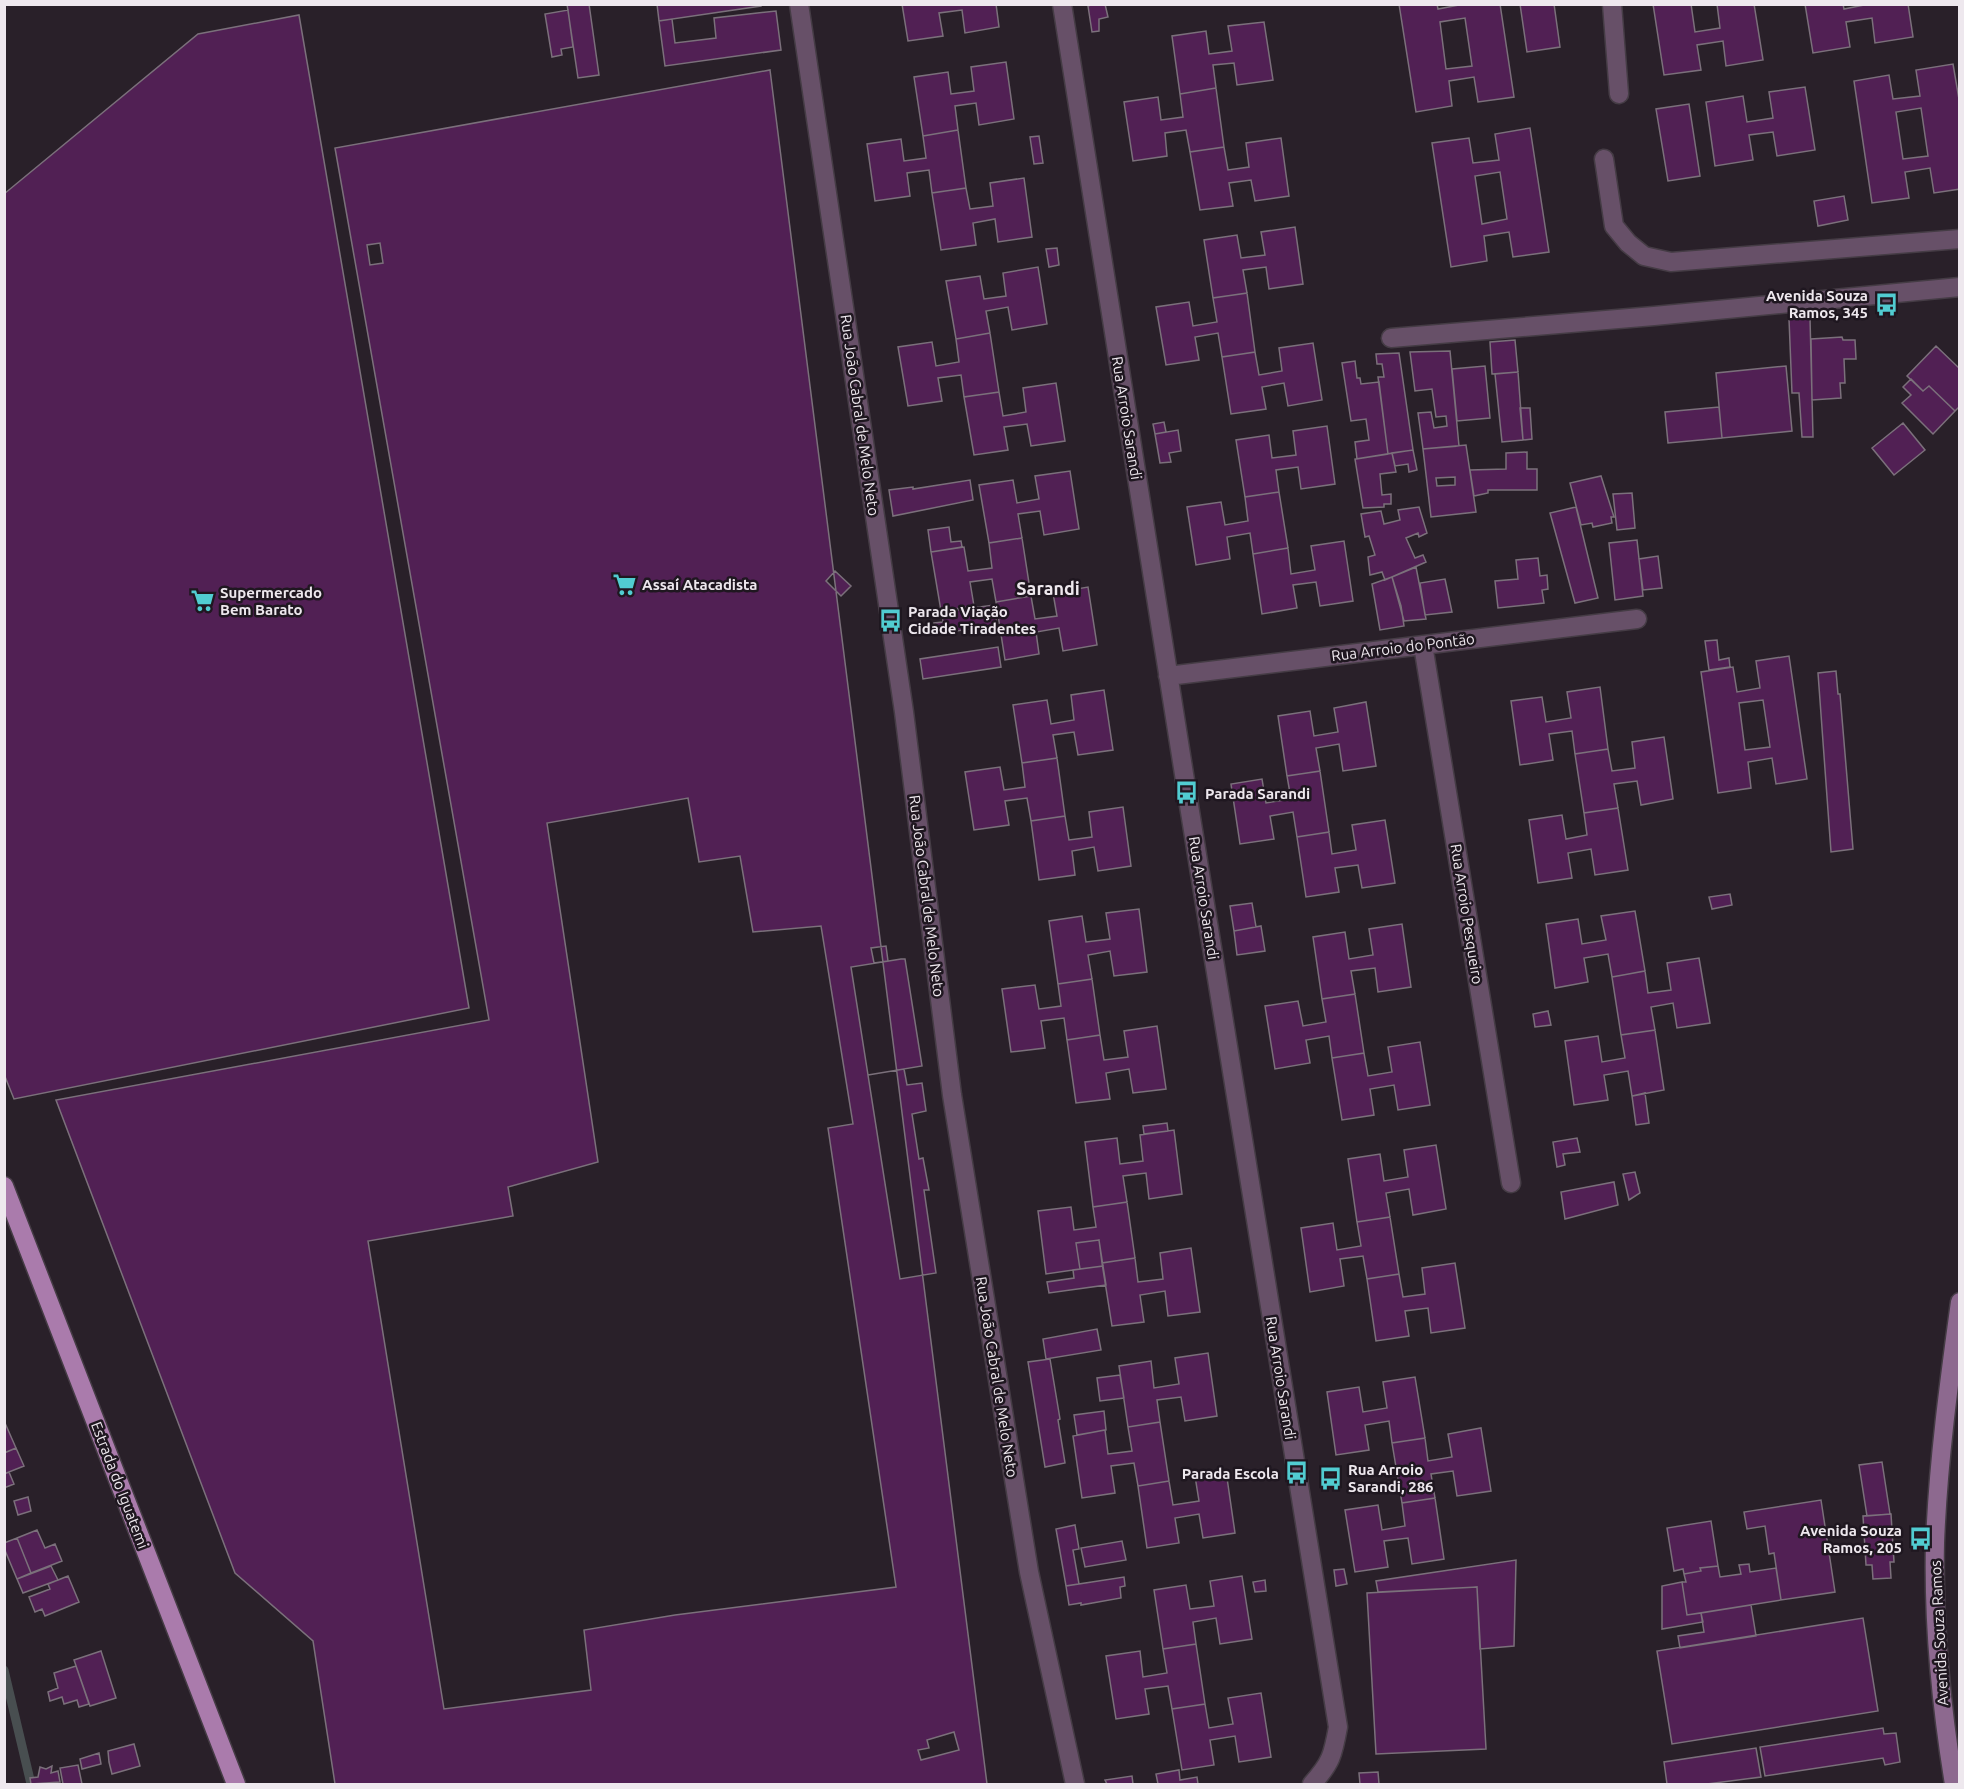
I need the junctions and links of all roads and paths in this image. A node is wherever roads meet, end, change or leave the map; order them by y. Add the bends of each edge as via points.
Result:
1 (800, 4) edge
2 (1062, 4) edge
3 (1612, 4) edge
4 (1619, 94) dead end
5 (1604, 159) dead end
6 (1959, 239) edge
7 (1959, 287) edge
8 (1391, 338) dead end
9 (1637, 619) dead end
10 (1423, 645) junction
11 (1168, 676) junction
12 (1511, 1183) dead end
13 (4, 1186) edge
14 (1959, 1302) edge
15 (236, 1785) edge
16 (1075, 1785) edge
17 (1312, 1785) edge
18 (1954, 1785) edge

1 - 16 street, Rua João Cabral de Melo Neto via 904,712 954,1107 1029,1572
2 - 11 street, Rua Arroio Sarandi
3 - 4 street
5 - 6 street via 1614,226 1644,256 1671,262
7 - 8 street
9 - 10 street, Rua Arroio do Pontão
10 - 11 street, Rua Arroio do Pontão
10 - 12 street, Rua Arroio Pesqueiro
11 - 17 street, Rua Arroio Sarandi via 1338,1727 1328,1766
13 - 15 main road, Estrada do Iguatemi
14 - 18 street, Avenida Souza Ramos via 1935,1543 1935,1613

